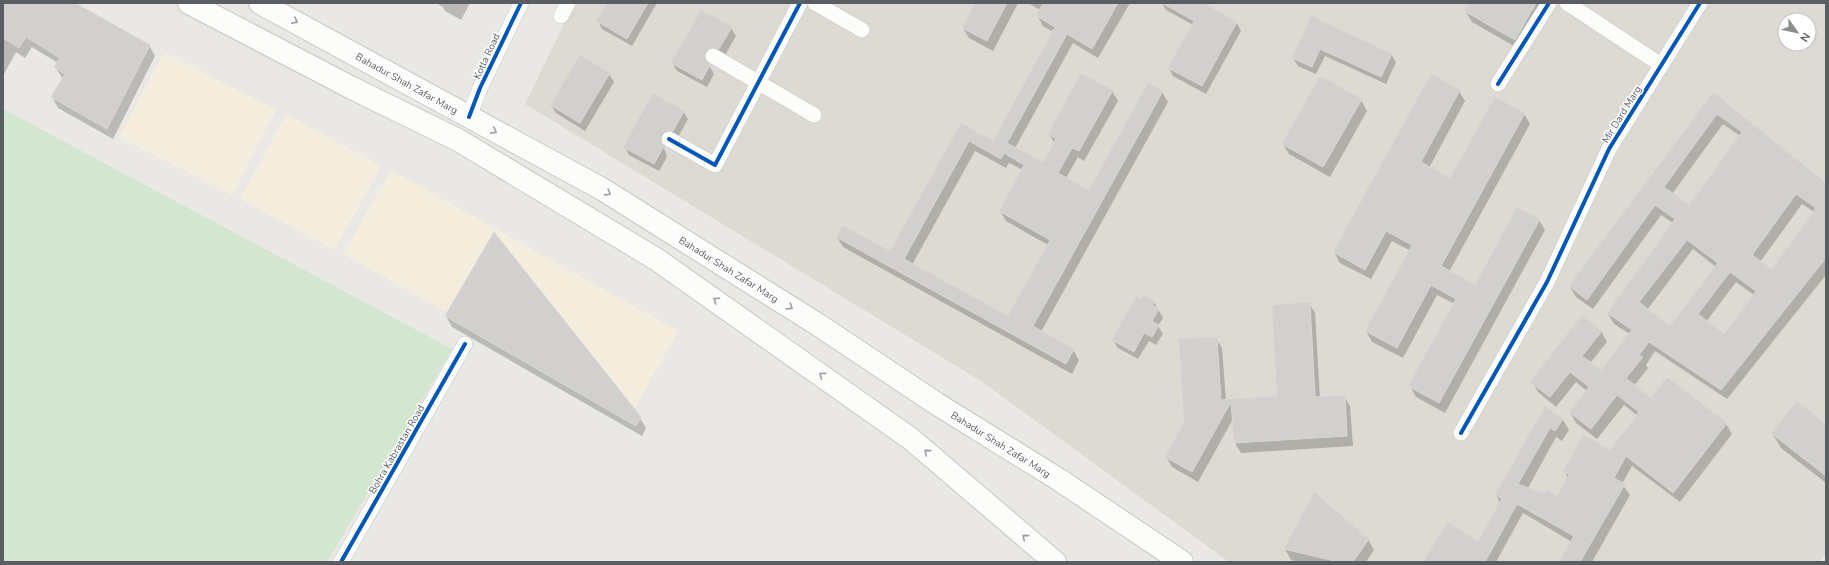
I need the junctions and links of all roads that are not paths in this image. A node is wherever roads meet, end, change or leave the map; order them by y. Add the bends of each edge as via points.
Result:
1 (189, 3) edge
2 (260, 3) edge
3 (521, 3) edge
4 (800, 3) edge
5 (815, 3) edge
6 (1550, 3) edge
7 (1567, 3) edge
8 (1700, 3) edge
9 (862, 30) dead end
10 (712, 56) dead end
11 (1661, 65) junction
12 (760, 83) junction
13 (1498, 84) dead end
14 (814, 115) dead end
15 (469, 117) junction
16 (669, 139) dead end
17 (466, 344) dead end
18 (1461, 433) dead end
19 (1045, 559) edge
20 (341, 562) edge
21 (1182, 562) edge

19 -> 1 main road via 911,439 656,259 458,140
2 -> 15 main road, Bahadur Shah Zafar Marg
3 - 15 street, Kotla Road via 480,88
4 - 12 street
5 - 9 street
6 - 13 street
7 - 11 street
8 - 11 street, Mir Dard Marg
10 - 12 street
11 - 18 street, Mir Dard Marg via 1609,149 1547,282
12 - 14 street
12 - 16 street via 715,165
15 -> 21 main road, Bahadur Shah Zafar Marg via 602,189 708,255
17 - 20 street, Bohra Kabrastan Road

